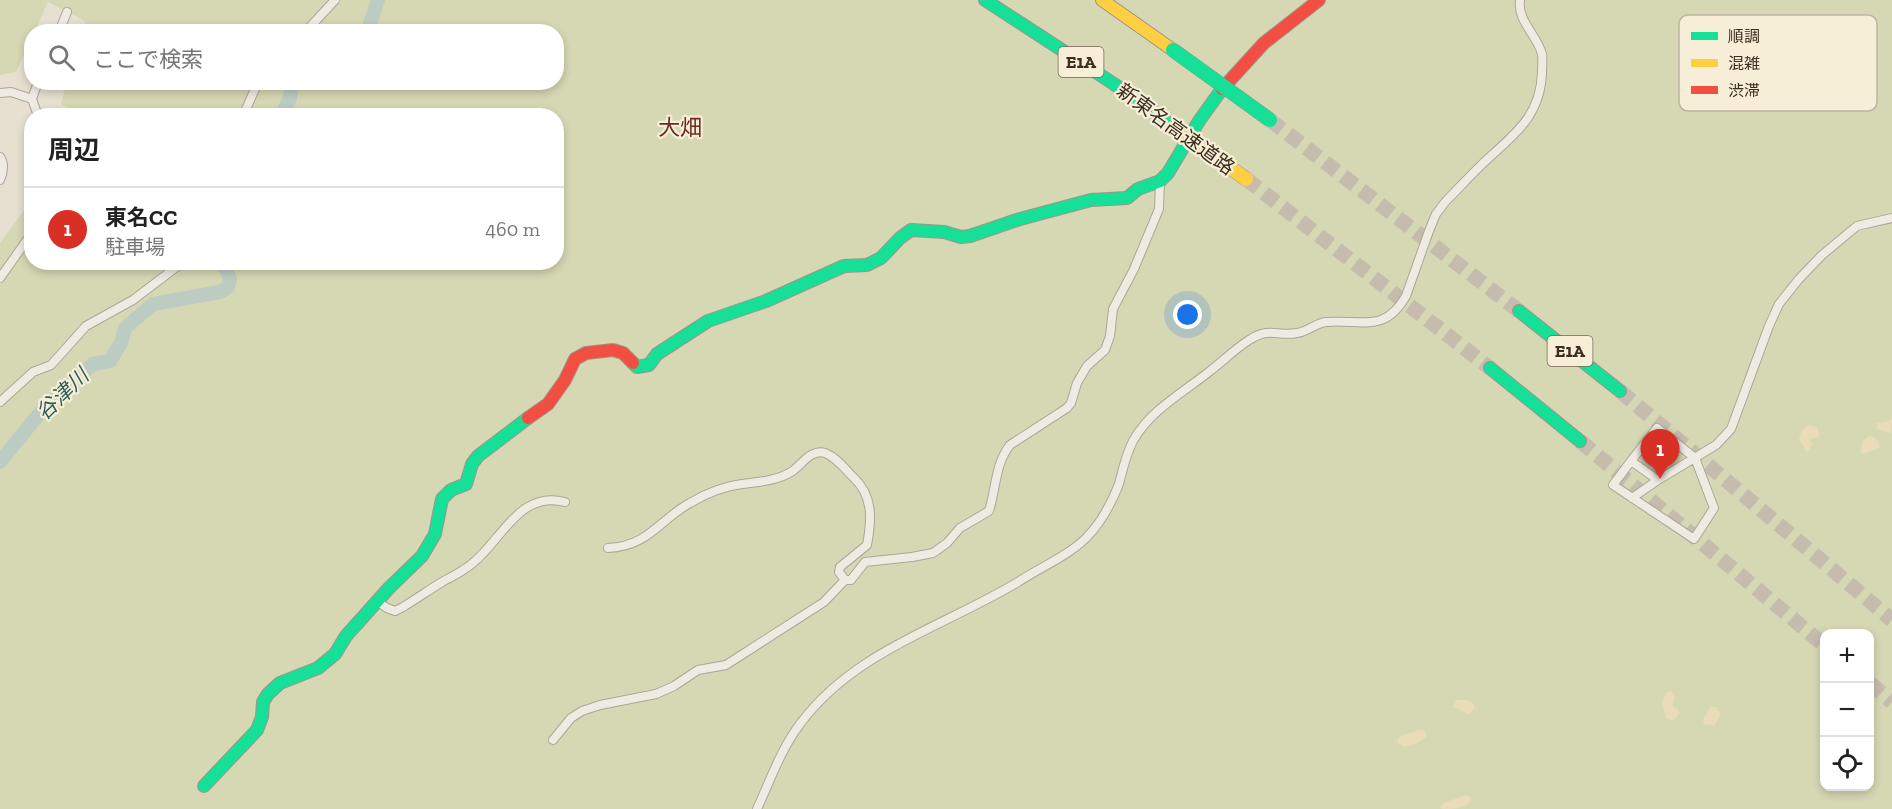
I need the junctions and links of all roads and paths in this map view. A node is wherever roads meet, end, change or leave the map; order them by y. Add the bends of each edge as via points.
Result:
1 (335, 0) edge
2 (985, 0) edge
3 (1102, 0) edge
4 (1319, 0) edge
5 (1520, 0) edge
6 (67, 12) dead end
7 (62, 24) edge
8 (313, 24) edge
9 (35, 90) edge
10 (254, 90) edge
11 (0, 93) edge
12 (32, 99) junction
13 (35, 108) edge
14 (247, 108) edge
15 (1270, 120) tunnel mouth
16 (0, 157) edge
17 (1246, 179) tunnel mouth
18 (0, 180) edge
19 (1160, 181) junction
20 (1892, 218) edge
21 (24, 244) edge
22 (172, 270) edge
23 (0, 278) edge
24 (1519, 311) tunnel mouth
25 (1490, 368) tunnel mouth
26 (1620, 391) tunnel mouth
27 (0, 402) edge
28 (1580, 441) tunnel mouth
29 (1695, 458) junction
30 (1631, 461) junction
31 (1658, 480) junction
32 (1632, 498) junction
33 (565, 502) dead end
34 (608, 548) dead end
35 (845, 580) junction
36 (378, 602) junction
37 (553, 740) dead end
38 (204, 786) dead end
39 (758, 809) edge

1 - 8 street
2 - 17 main road, 新東名高速道路 / E1A, bridge via 1114,84
3 - 15 main road, bridge
4 - 19 main road via 1263,44 1239,70
5 - 39 street via 1522,18 1542,57 1538,102 1517,132 1436,214 1398,309 1371,323 1324,322 1296,334 1271,331 1248,340 1144,426 1134,440 1109,505 1086,538 993,597 867,661 816,704 790,739
6 - 7 street
9 - 12 street
10 - 14 street
11 - 12 street via 11,92
12 - 13 street
16 - 18 street
19 - 35 street via 1159,209 1113,309 1105,350 1087,366 1067,408 1010,445 1004,453 989,511 960,528 933,553 865,562 851,580
19 - 36 main road via 1127,198 1091,200 970,236 911,230 881,258 867,265 844,266 766,301 708,321 657,354 650,365 637,367 623,353 613,350 586,352 575,359 548,404 478,456 466,484 442,499 429,546
20 - 29 street via 1857,226 1799,279 1779,304 1769,326 1731,429 1716,445
21 - 23 street
22 - 27 street via 133,300 86,326 51,365 33,372
24 - 26 main road, E1A
25 - 28 main road
29 - 30 street via 1657,428
29 - 31 street
29 - 32 street via 1714,508 1694,539
30 - 31 street
30 - 32 street via 1613,485
31 - 32 street
33 - 36 street via 549,500 526,508 476,561 403,607 395,611
34 - 35 street via 636,542 699,498 727,487 773,479 815,453 824,452 857,480 869,503 867,544 840,567
35 - 37 street via 824,602 726,665 698,670 656,694 582,711
36 - 38 main road via 335,654 318,668 280,683 268,694 257,730

